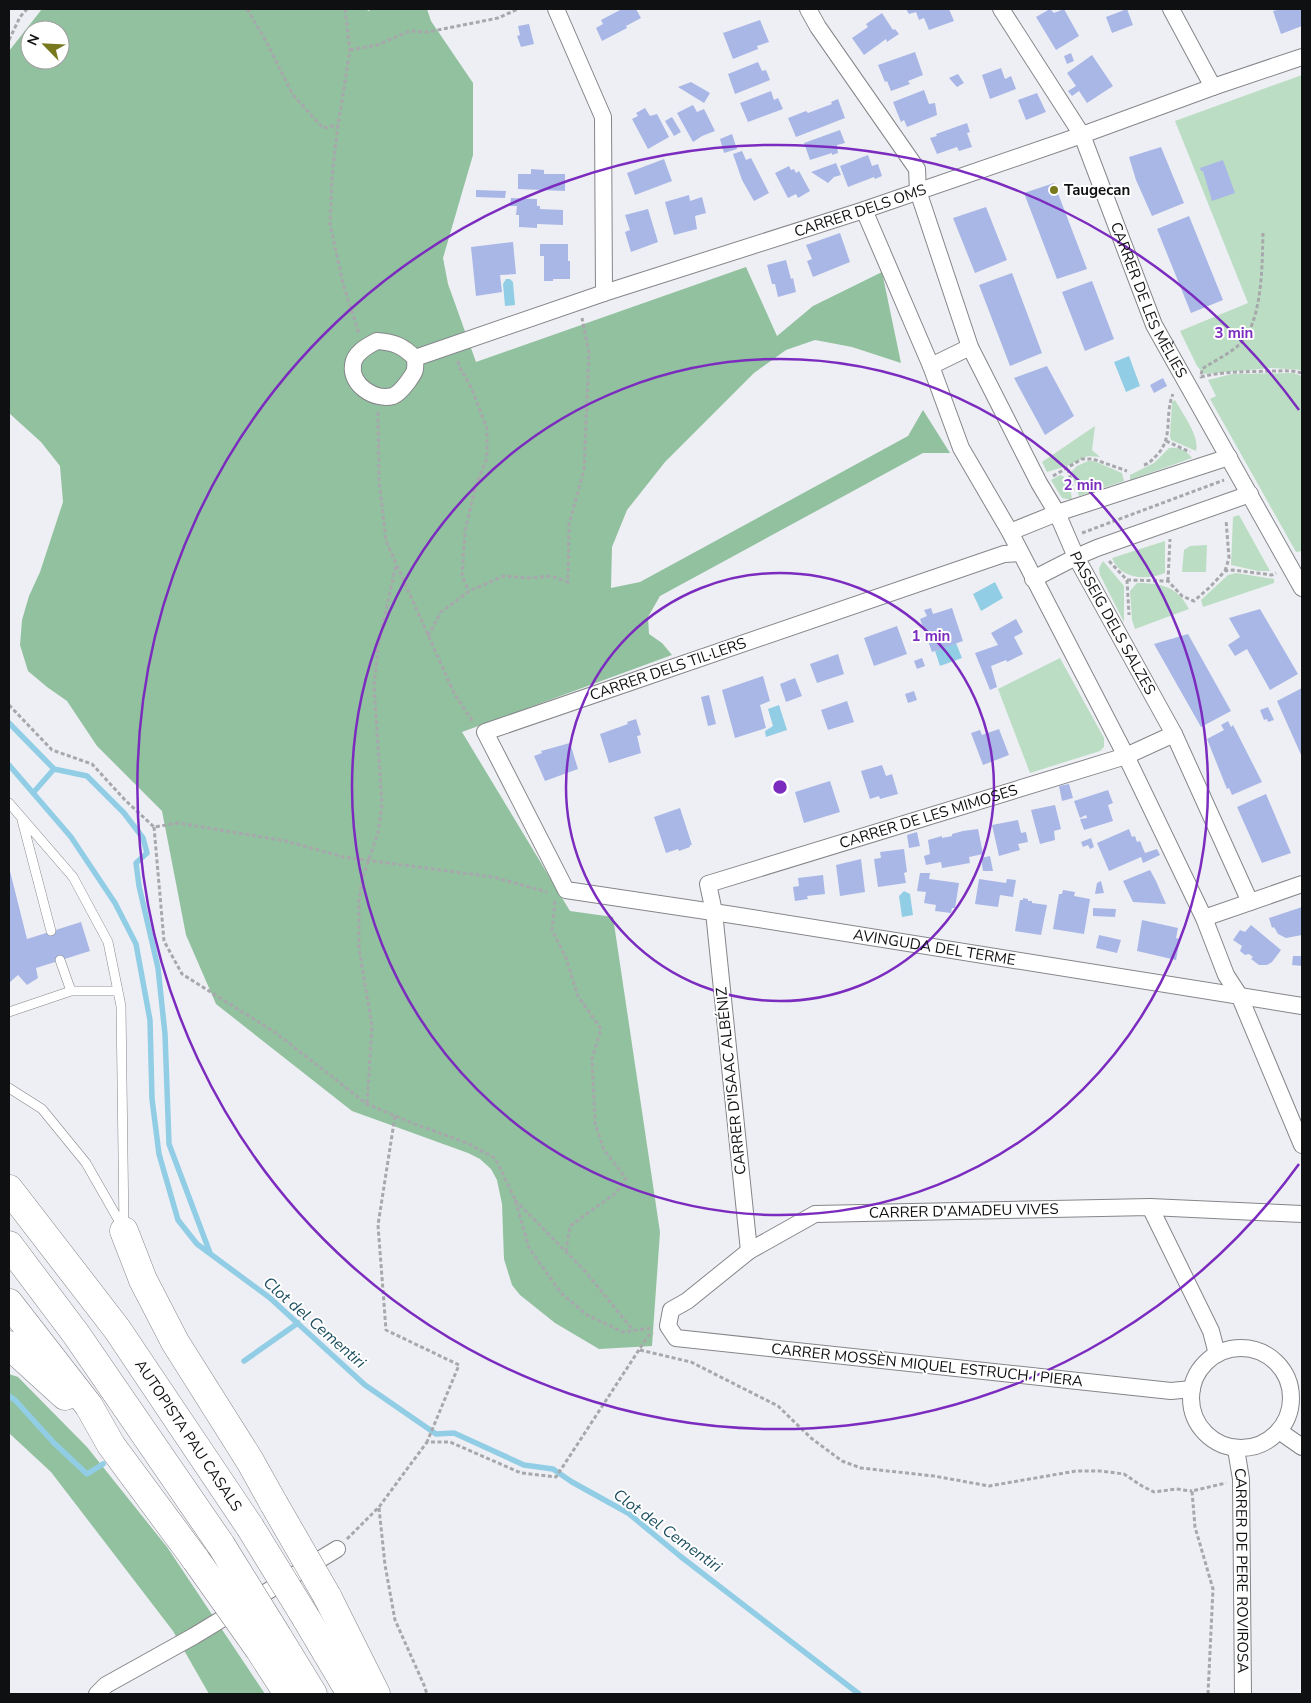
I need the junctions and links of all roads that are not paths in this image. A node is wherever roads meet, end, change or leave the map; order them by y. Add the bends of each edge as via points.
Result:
1 (556, 9) edge
2 (808, 9) edge
3 (1001, 9) edge
4 (1171, 9) edge
5 (1302, 57) edge
6 (1213, 86) junction
7 (1082, 135) junction
8 (918, 191) junction
9 (864, 210) junction
10 (604, 293) junction
11 (970, 347) junction
12 (415, 358) junction
13 (931, 366) junction
14 (1229, 458) junction
15 (1250, 494) junction
16 (1057, 514) junction
17 (1010, 532) junction
18 (1020, 553) junction
19 (1076, 557) junction
20 (1033, 579) junction
21 (1302, 588) edge
22 (1174, 734) junction
23 (1126, 756) junction
24 (9, 803) edge
25 (21, 816) junction
26 (1302, 884) edge
27 (561, 891) joint
28 (1250, 902) junction
29 (714, 912) junction
30 (1204, 918) junction
31 (51, 931) dead end
32 (60, 960) dead end
33 (71, 991) junction
34 (118, 991) junction
35 (1238, 995) junction
36 (1302, 1006) edge
37 (9, 1012) edge
38 (9, 1088) edge
39 (1302, 1145) edge
40 (9, 1189) edge
41 (1150, 1207) junction
42 (1302, 1214) edge
43 (124, 1231) junction
44 (9, 1244) edge
45 (748, 1251) junction
46 (9, 1302) edge
47 (668, 1326) joint
48 (9, 1345) edge
49 (1217, 1354) junction
50 (1192, 1389) junction
51 (1279, 1431) junction
52 (111, 1445) junction
53 (1302, 1447) edge
54 (1236, 1449) junction
55 (337, 1549) road end
56 (268, 1643) junction
57 (97, 1694) edge
58 (288, 1694) edge
59 (313, 1694) edge
60 (351, 1694) edge
61 (376, 1694) edge
62 (1243, 1694) edge

1 - 10 street via 603,117
2 - 8 street, PASSEIG DELS SALZES via 917,169
3 - 7 street, CARRER DE LES MÈLIES
4 - 6 street
5 - 6 street, CARRER DELS OMS
6 - 7 street, CARRER DELS OMS
7 - 8 street, CARRER DELS OMS
7 - 14 street, CARRER DE LES MÈLIES via 1154,325
8 - 9 street, CARRER DELS OMS
8 - 11 street, PASSEIG DELS SALZES
9 - 10 street, CARRER DELS OMS
9 - 13 street
10 - 12 street, CARRER DELS OMS
11 - 13 street
11 - 16 street, PASSEIG DELS SALZES
12 - 12 street via 404,347 377,341 364,348 353,363 353,372 366,392 394,396 416,370
13 - 17 street via 961,448
14 - 15 street, CARRER DE LES MÈLIES
14 - 16 street
15 - 19 street
15 - 21 street, CARRER DE LES MÈLIES
16 - 17 street
16 - 19 street, PASSEIG DELS SALZES
17 - 18 street
18 - 20 street
18 - 27 street, CARRER DELS TIL·LERS via 1004,554 485,732
19 - 20 street
19 - 22 street, PASSEIG DELS SALZES
20 - 23 street
22 - 23 street, CARRER DE LES MIMOSES
22 - 28 street, PASSEIG DELS SALZES
23 - 29 street, CARRER DE LES MIMOSES via 708,884
23 - 30 street
24 - 25 lane
25 - 31 lane
25 - 34 lane via 73,877 108,942
26 - 28 street
27 - 29 street, AVINGUDA DEL TERME
28 - 30 street
29 - 35 street, AVINGUDA DEL TERME
29 - 45 street, CARRER D'ISAAC ALBÉNIZ
30 - 35 street via 1226,975
32 - 33 lane
33 - 34 lane
33 - 37 lane
34 - 43 lane via 121,1006
35 - 36 street, AVINGUDA DEL TERME
35 - 39 street
38 - 43 lane via 42,1109 86,1163
40 - 60 highway, AUTOPISTA PAU CASALS, bridge via 117,1329 250,1527
41 - 42 street, CARRER D'AMADEU VIVES
41 - 45 street, CARRER D'AMADEU VIVES via 815,1214
41 - 49 street via 1211,1331
43 - 61 highway, bridge via 143,1280 175,1342 250,1461 326,1596
44 - 56 highway, bridge via 76,1334 221,1545
45 - 47 street, CARRER D'AMADEU VIVES via 687,1301 671,1310
46 - 52 highway via 89,1406
47 - 50 street, CARRER MOSSÈN MIQUEL ESTRUCH I PIERA via 676,1338 1171,1391
48 - 52 highway via 61,1391
49 - 50 street via 1202,1366
49 - 51 street via 1234,1348 1248,1348 1276,1362 1289,1386 1290,1404
50 - 54 street via 1190,1406 1203,1432 1218,1444
51 - 53 street
51 - 54 street via 1269,1440 1251,1448
52 - 56 highway, bridge via 196,1560
54 - 62 street, CARRER DE PERE ROVIROSA via 1241,1479
55 - 57 street via 106,1685
56 - 58 highway
56 - 59 highway

